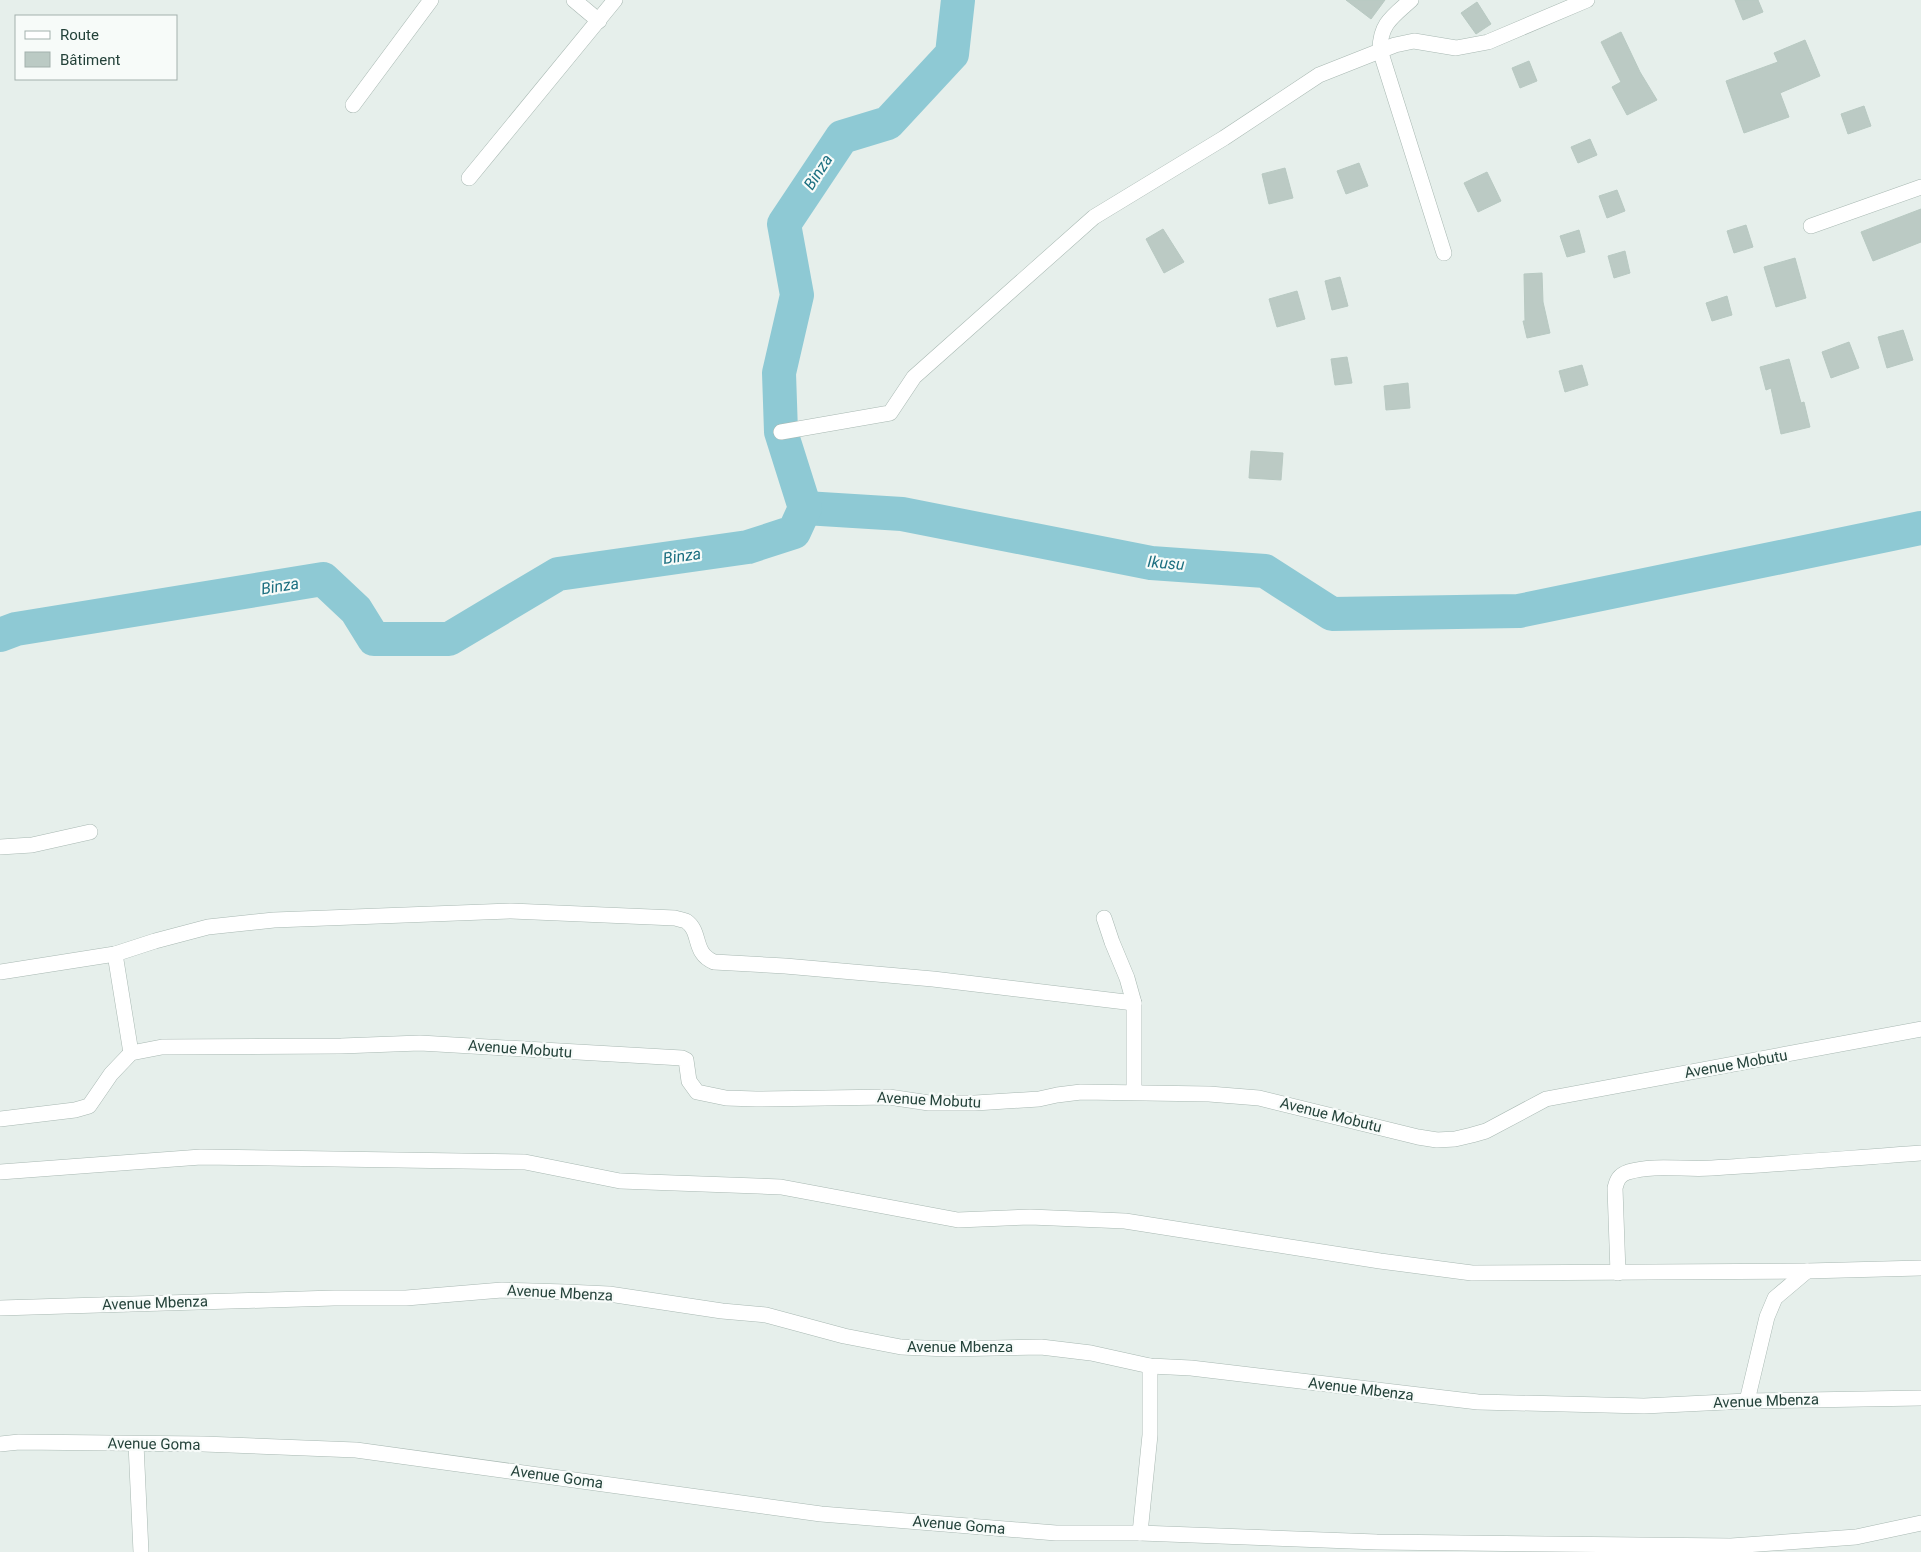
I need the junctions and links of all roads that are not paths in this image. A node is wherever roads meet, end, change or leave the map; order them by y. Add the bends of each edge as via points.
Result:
1 (431, 0) edge
2 (574, 0) edge
3 (615, 0) edge
4 (1411, 0) edge
5 (1587, 0) edge
6 (599, 21) junction
7 (1380, 50) junction
8 (353, 105) dead end
9 (469, 178) dead end
10 (1921, 188) edge
11 (1811, 226) dead end
12 (1444, 253) dead end
13 (782, 432) dead end
14 (90, 832) dead end
15 (0, 847) edge
16 (1104, 918) dead end
17 (115, 954) junction
18 (0, 972) edge
19 (1134, 1003) junction
20 (1921, 1029) edge
21 (131, 1053) junction
22 (1134, 1091) junction
23 (0, 1119) edge
24 (1921, 1152) edge
25 (0, 1172) edge
26 (1921, 1268) edge
27 (1807, 1271) junction
28 (1618, 1273) junction
29 (0, 1308) edge
30 (1150, 1366) junction
31 (1921, 1398) edge
32 (1747, 1401) junction
33 (0, 1444) edge
34 (136, 1444) junction
35 (1921, 1523) edge
36 (1140, 1532) junction
37 (141, 1552) edge

1 - 8 street
2 - 6 street
3 - 6 street
4 - 7 street via 1388,21 1380,36
5 - 7 street via 1475,46 1456,48 1414,41
6 - 9 street
7 - 12 street
7 - 13 street via 1319,75 1094,218 914,377 890,413
10 - 11 street
14 - 15 street via 32,845
16 - 19 street
17 - 18 street
17 - 19 street via 208,927 274,920 511,911 675,918 693,929 705,958 714,962 933,979
17 - 21 street
19 - 22 street
20 - 22 street, Avenue Mobutu via 1546,1099 1486,1131 1455,1139 1418,1137 1259,1098
21 - 22 street, Avenue Mobutu via 162,1046 420,1043 682,1058 686,1060 689,1081 697,1092 734,1099 889,1097 930,1103 976,1103 1039,1099 1081,1092
21 - 23 street via 111,1074 89,1106
24 - 28 street via 1629,1172 1617,1180 1615,1188
25 - 28 street via 201,1157 525,1162 620,1181 781,1188 958,1220 1030,1217 1125,1221 1472,1273
26 - 27 street
27 - 28 street
27 - 32 street via 1775,1298 1767,1316
29 - 30 street, Avenue Mbenza via 406,1298 502,1290 609,1294 766,1315 901,1347 1041,1347 1091,1353
30 - 32 street, Avenue Mbenza via 1478,1402 1644,1406
30 - 36 street via 1150,1435
31 - 32 street, Avenue Mbenza
33 - 34 street, Avenue Goma
34 - 36 street, Avenue Goma via 356,1450 821,1514 1056,1533
34 - 37 street
35 - 36 street, Avenue Goma via 1856,1537 1731,1546 1376,1542

